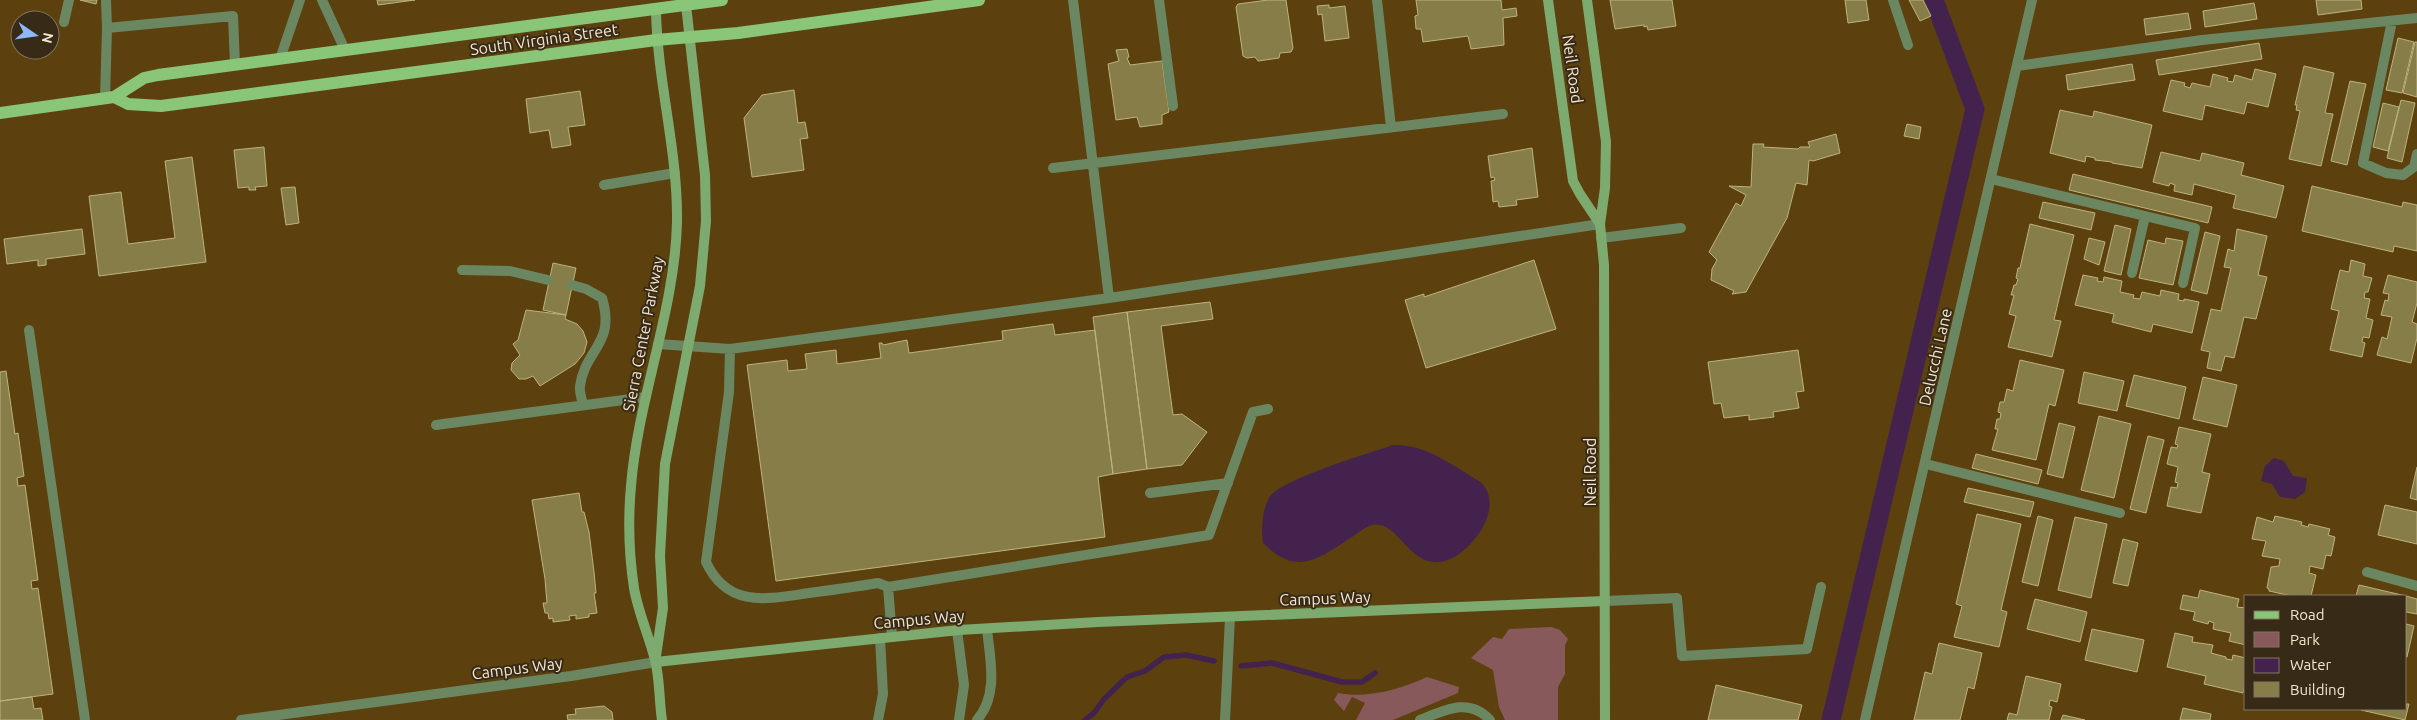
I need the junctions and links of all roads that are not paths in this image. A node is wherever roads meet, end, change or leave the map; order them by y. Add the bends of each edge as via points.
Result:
1 (69, 0) edge
2 (106, 0) edge
3 (300, 0) edge
4 (322, 0) edge
5 (722, 0) edge
6 (979, 0) edge
7 (1073, 0) edge
8 (1159, 0) edge
9 (1377, 0) edge
10 (1548, 0) edge
11 (1587, 0) edge
12 (1893, 0) edge
13 (2032, 0) edge
14 (686, 3) edge
15 (655, 4) edge
16 (2417, 18) edge
17 (2392, 21) junction
18 (64, 22) dead end
19 (107, 28) junction
20 (689, 39) junction
21 (656, 40) junction
22 (1908, 46) dead end
23 (345, 50) junction
24 (280, 59) junction
25 (235, 65) junction
26 (2017, 66) junction
27 (110, 98) junction
28 (1173, 106) dead end
29 (0, 113) edge
30 (1503, 114) dead end
31 (1391, 127) junction
32 (2417, 154) edge
33 (1091, 164) junction
34 (1053, 168) dead end
35 (675, 173) junction
36 (1991, 179) junction
37 (604, 185) dead end
38 (2145, 216) junction
39 (1600, 224) junction
40 (1680, 228) dead end
41 (1601, 238) junction
42 (462, 270) dead end
43 (2132, 273) dead end
44 (548, 280) dead end
45 (2183, 283) dead end
46 (572, 285) dead end
47 (1109, 298) junction
48 (30, 330) dead end
49 (658, 344) junction
50 (688, 347) junction
51 (730, 349) junction
52 (646, 396) junction
53 (583, 405) junction
54 (1268, 410) dead end
55 (436, 425) dead end
56 (1926, 464) junction
57 (1228, 482) junction
58 (1150, 493) dead end
59 (2120, 513) dead end
60 (2367, 572) dead end
61 (2417, 586) edge
62 (1821, 587) dead end
63 (888, 588) junction
64 (1605, 602) junction
65 (1230, 617) junction
66 (987, 629) junction
67 (958, 630) junction
68 (892, 637) junction
69 (880, 638) junction
70 (656, 662) junction
71 (85, 720) edge
72 (241, 720) edge
73 (662, 720) edge
74 (878, 720) edge
75 (959, 720) edge
76 (977, 720) edge
77 (1225, 720) edge
78 (1420, 720) edge
79 (1490, 720) edge
80 (1605, 720) edge
81 (1865, 720) edge

1 - 18 street
2 - 19 street
3 - 24 street
4 - 23 street
5 - 14 main road, South Virginia Street
6 - 20 main road, South Virginia Street
7 - 33 street
8 - 28 street
9 - 31 street
10 - 39 street, Neil Road via 1574,181
11 - 39 street, Neil Road via 1606,142
12 - 22 street
13 - 26 street, Delucchi Lane
14 - 15 main road, South Virginia Street
14 - 20 street, Sierra Center Parkway
15 - 21 street, Sierra Center Parkway
15 - 23 main road, South Virginia Street
16 - 17 street
17 - 26 street via 2202,40
17 - 32 street via 2363,163 2386,173 2403,175 2414,166
19 - 25 street via 233,16
19 - 27 street
20 - 21 main road, South Virginia Street
20 - 50 street, Sierra Center Parkway via 705,176 706,221 703,262
21 - 27 main road, South Virginia Street via 161,106 128,104
21 - 35 street, Sierra Center Parkway
23 - 24 main road, South Virginia Street
24 - 25 main road, South Virginia Street
25 - 27 main road, South Virginia Street via 144,78
26 - 36 street, Delucchi Lane
27 - 29 main road, South Virginia Street
30 - 31 street
31 - 33 street
33 - 34 street
33 - 47 street
35 - 37 street
35 - 49 street, Sierra Center Parkway via 677,225
36 - 38 street
36 - 56 street, Delucchi Lane
38 - 43 street
38 - 45 street via 2195,228
39 - 41 street, Neil Road
39 - 47 street
40 - 41 street
41 - 64 street, Neil Road via 1604,281
42 - 44 street via 510,271
46 - 53 street via 602,298 607,322 604,336 582,377 579,388
47 - 51 street
48 - 71 street
49 - 50 street
49 - 52 street, Sierra Center Parkway
50 - 51 street
50 - 70 street, Sierra Center Parkway via 665,464 660,556 663,608
51 - 63 street via 729,392 706,562 712,574 725,587 761,600 878,583
52 - 53 street
52 - 70 street, Sierra Center Parkway via 631,485 630,551 634,589
53 - 55 street
54 - 57 street via 1253,412
56 - 59 street
56 - 81 street, Delucchi Lane
57 - 58 street
57 - 63 street via 1209,535
60 - 61 street
62 - 64 street via 1807,649 1682,656 1677,598
63 - 68 street
64 - 65 street, Campus Way
64 - 80 street, Neil Road
65 - 66 street, Campus Way
65 - 77 street
66 - 67 street, Campus Way
66 - 76 street via 991,685 988,702
67 - 68 street, Campus Way
67 - 75 street via 964,685
68 - 69 street, Campus Way
69 - 70 street, Campus Way
69 - 74 street via 883,694
70 - 72 street, Campus Way
70 - 73 street, Sierra Center Parkway
78 - 79 street via 1447,709 1467,706

